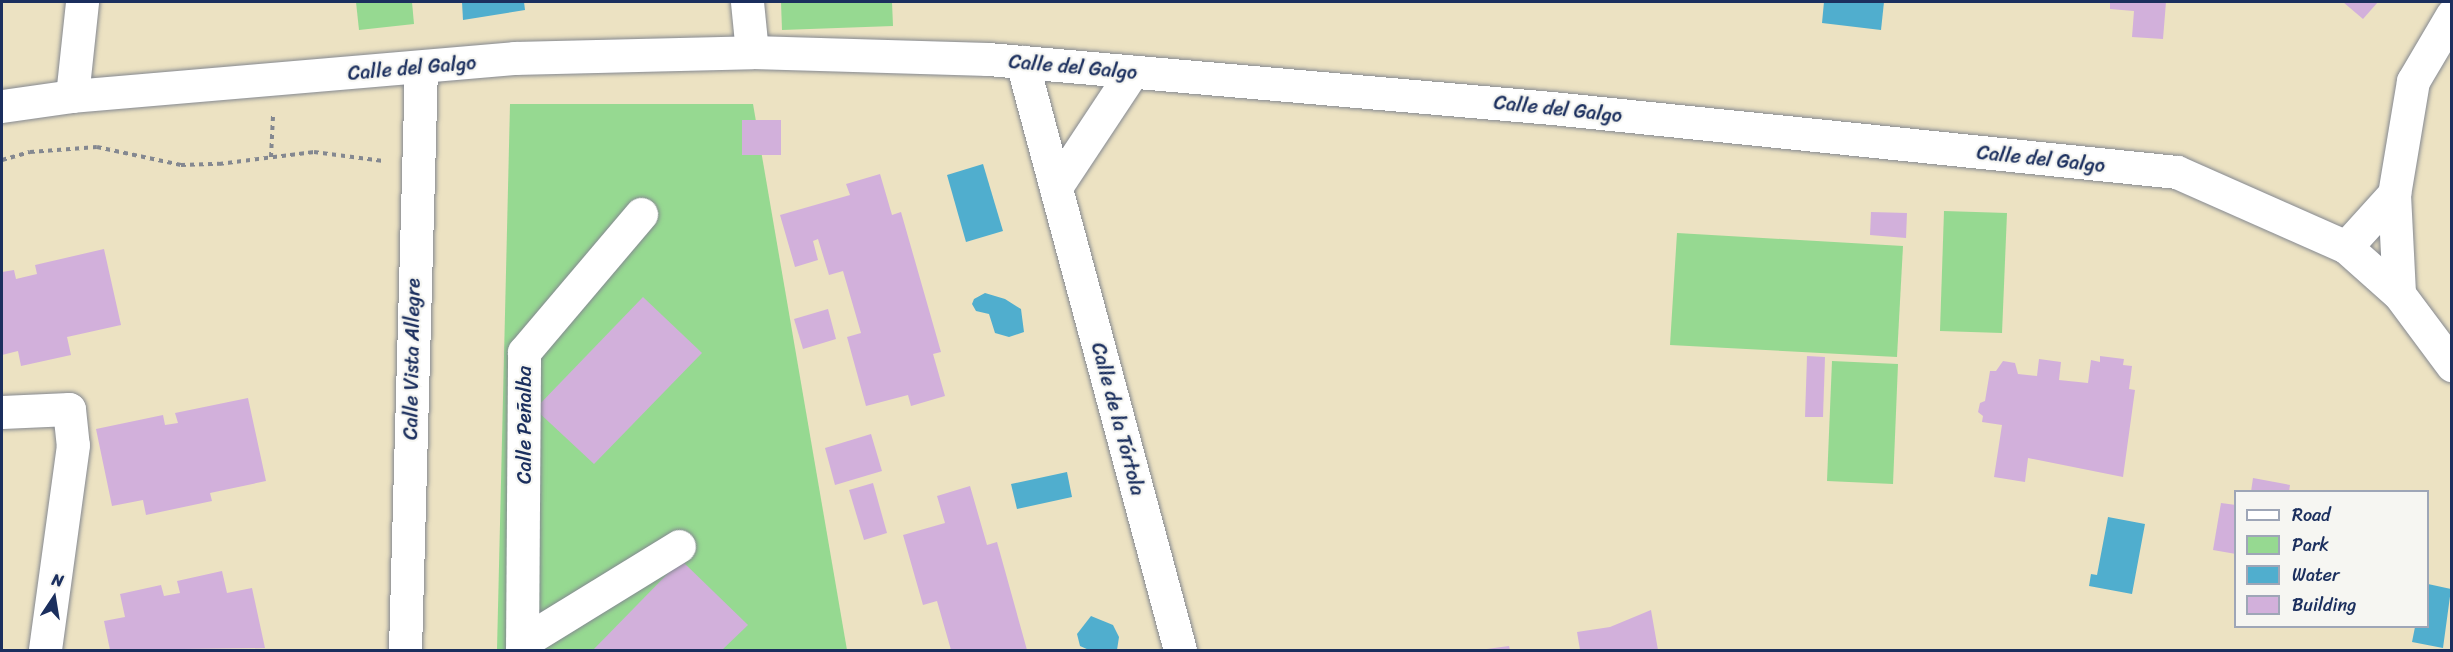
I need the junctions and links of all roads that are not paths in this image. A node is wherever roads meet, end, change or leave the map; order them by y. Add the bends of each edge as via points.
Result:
1 (82, 2) edge
2 (747, 2) edge
3 (2451, 15) edge
4 (752, 52) junction
5 (1022, 62) junction
6 (421, 68) junction
7 (1132, 72) junction
8 (72, 96) junction
9 (2, 106) edge
10 (1056, 187) junction
11 (2394, 194) junction
12 (641, 214) dead end
13 (2346, 247) junction
14 (2399, 294) junction
15 (2451, 365) edge
16 (2, 412) edge
17 (679, 546) dead end
18 (522, 646) edge
19 (45, 651) edge
20 (405, 651) edge
21 (1180, 651) edge

1 - 8 street
2 - 4 street
3 - 11 street via 2413,81
4 - 5 street, Calle del Galgo
4 - 6 street, Calle del Galgo via 514,58
5 - 7 street, Calle del Galgo
5 - 10 street, Calle de la Tórtola
6 - 8 street, Calle del Galgo
6 - 20 street, Calle Vista Allegre
7 - 10 street
7 - 13 street, Calle del Galgo via 1552,108 2177,172
8 - 9 street, Calle del Galgo
10 - 21 street, Calle de la Tórtola
11 - 13 street
11 - 14 street
12 - 18 street, Calle Peñalba via 524,352
13 - 14 street, Calle del Galgo
14 - 15 street, Calle del Galgo
16 - 19 street via 69,409 74,445
17 - 18 street, Calle Peñalba

